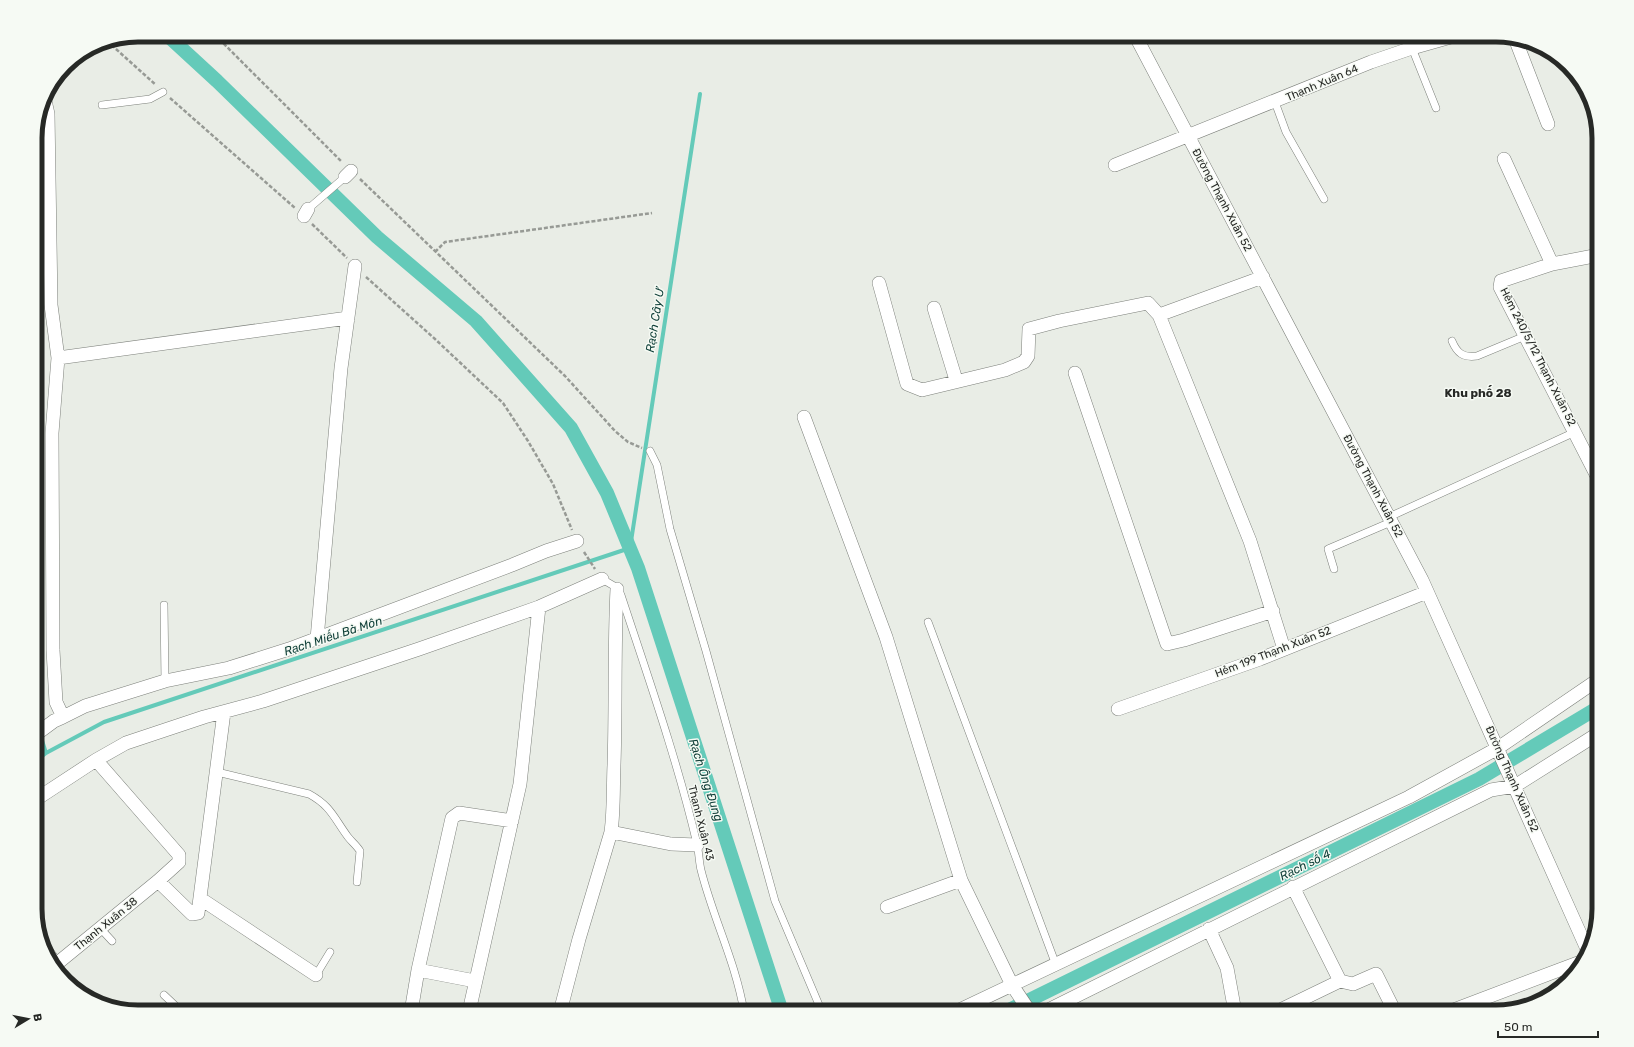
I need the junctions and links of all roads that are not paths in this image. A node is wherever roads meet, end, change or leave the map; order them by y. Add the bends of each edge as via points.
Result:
1 (1139, 42) edge
2 (1433, 42) edge
3 (1517, 44) edge
4 (1412, 48) junction
5 (163, 92) dead end
6 (1275, 102) junction
7 (102, 105) dead end
8 (47, 108) edge
9 (1436, 108) dead end
10 (1548, 124) dead end
11 (48, 129) junction
12 (42, 131) edge
13 (1188, 136) junction
14 (1504, 160) dead end
15 (1115, 165) dead end
16 (348, 174) road end
17 (1324, 199) dead end
18 (306, 213) dead end
19 (1592, 256) edge
20 (1552, 264) junction
21 (355, 266) dead end
22 (1263, 278) junction
23 (879, 283) dead end
24 (934, 308) dead end
25 (1159, 315) junction
26 (348, 318) junction
27 (1525, 336) junction
28 (1452, 341) dead end
29 (58, 358) junction
30 (1075, 373) dead end
31 (956, 380) junction
32 (804, 417) dead end
33 (1576, 432) junction
34 (650, 451) road end
35 (1592, 453) edge
36 (1390, 520) junction
37 (579, 544) road end
38 (1334, 569) dead end
39 (601, 577) joint
40 (617, 589) junction
41 (1427, 592) junction
42 (164, 605) dead end
43 (539, 607) junction
44 (1273, 611) junction
45 (928, 622) dead end
46 (317, 639) junction
47 (1284, 649) junction
48 (165, 681) junction
49 (1592, 684) edge
50 (1118, 709) dead end
51 (224, 712) junction
52 (63, 717) junction
53 (42, 730) edge
54 (1592, 737) edge
55 (1498, 748) junction
56 (96, 760) junction
57 (217, 772) junction
58 (1514, 785) junction
59 (42, 795) edge
60 (512, 821) junction
61 (611, 832) junction
62 (697, 845) junction
63 (961, 880) junction
64 (158, 881) junction
65 (357, 882) dead end
66 (1293, 887) junction
67 (201, 899) junction
68 (887, 907) dead end
69 (100, 928) junction
70 (1208, 929) junction
71 (1587, 940) edge
72 (112, 941) dead end
73 (330, 952) dead end
74 (59, 962) edge
75 (1574, 964) edge
76 (1056, 965) junction
77 (418, 970) junction
78 (316, 975) joint
79 (476, 981) junction
80 (1340, 981) junction
81 (1013, 986) junction
82 (164, 995) dead end
83 (175, 1005) edge
84 (412, 1005) edge
85 (470, 1005) edge
86 (562, 1005) edge
87 (743, 1005) edge
88 (819, 1005) edge
89 (971, 1005) edge
90 (1025, 1005) edge
91 (1058, 1005) edge
92 (1233, 1005) edge
93 (1290, 1005) edge
94 (1392, 1005) edge
95 (1467, 1005) edge

1 - 13 street, Đường Thạnh Xuân 52
2 - 4 street, Thạnh Xuân 64
3 - 10 street
4 - 6 street, Thạnh Xuân 64
4 - 9 lane
5 - 7 lane via 150,99
6 - 13 street, Thạnh Xuân 64
6 - 17 lane via 1286,132
8 - 11 street
11 - 12 street
11 - 29 street via 51,305
13 - 15 street, Thạnh Xuân 64
13 - 22 street, Đường Thạnh Xuân 52
14 - 20 street
16 - 18 lane
19 - 20 street, Hẻm 240/5/12 Thạnh Xuân 52
20 - 27 street, Hẻm 240/5/12 Thạnh Xuân 52 via 1501,281 1500,287
21 - 26 street
22 - 25 street
22 - 36 street, Đường Thạnh Xuân 52
23 - 31 street via 907,384 922,390
24 - 31 street
25 - 31 street via 1148,303 1030,329 1028,356 1024,362 1005,370
25 - 44 street via 1250,541
26 - 29 street
26 - 46 street via 340,376
27 - 28 lane via 1470,357 1463,356 1456,350
27 - 33 street, Hẻm 240/5/12 Thạnh Xuân 52
29 - 52 street via 52,433 53,650 56,702
30 - 44 street via 1167,644
32 - 63 street via 886,637
33 - 35 street, Hẻm 240/5/12 Thạnh Xuân 52
33 - 36 lane
34 - 88 lane via 657,465 670,529 775,901
36 - 38 lane via 1328,549
36 - 41 street, Đường Thạnh Xuân 52
37 - 46 street via 546,550
39 - 40 lane
39 - 43 street
40 - 61 street via 614,639 614,815
40 - 62 lane, Thạnh Xuân 43 via 621,594 650,683
41 - 47 street, Hẻm 199 Thạnh Xuân 52
41 - 55 street, Đường Thạnh Xuân 52
42 - 48 lane
43 - 51 street via 412,652
43 - 60 street via 520,784
44 - 47 street
45 - 76 lane
46 - 48 street via 229,668
47 - 50 street, Hẻm 199 Thạnh Xuân 52
48 - 52 street via 85,706
49 - 55 street
51 - 56 street via 126,743
51 - 57 street
52 - 53 street
54 - 58 street
55 - 58 street, Đường Thạnh Xuân 52
55 - 76 street via 1409,797
56 - 59 street
56 - 64 street, Thạnh Xuân 38 via 179,855 179,862
57 - 65 lane via 309,794 321,801 330,809 360,851
57 - 67 street
58 - 66 street via 1491,790
58 - 71 street, Đường Thạnh Xuân 52
60 - 77 street via 459,814 452,818
60 - 79 street
61 - 62 street via 671,844
61 - 86 street
62 - 87 lane, Thạnh Xuân 43 via 701,870 740,987
63 - 68 street
63 - 81 street
64 - 67 street via 192,914 198,913
64 - 69 street, Thạnh Xuân 38
66 - 70 street
66 - 80 street
67 - 78 street
69 - 72 lane
69 - 74 street, Thạnh Xuân 38
70 - 91 street
70 - 92 street via 1227,968
73 - 78 lane
75 - 95 street
76 - 81 street
77 - 79 street
77 - 84 street
79 - 85 street
80 - 93 street
80 - 94 street via 1353,984 1376,974
81 - 89 street
81 - 90 street
82 - 83 lane

